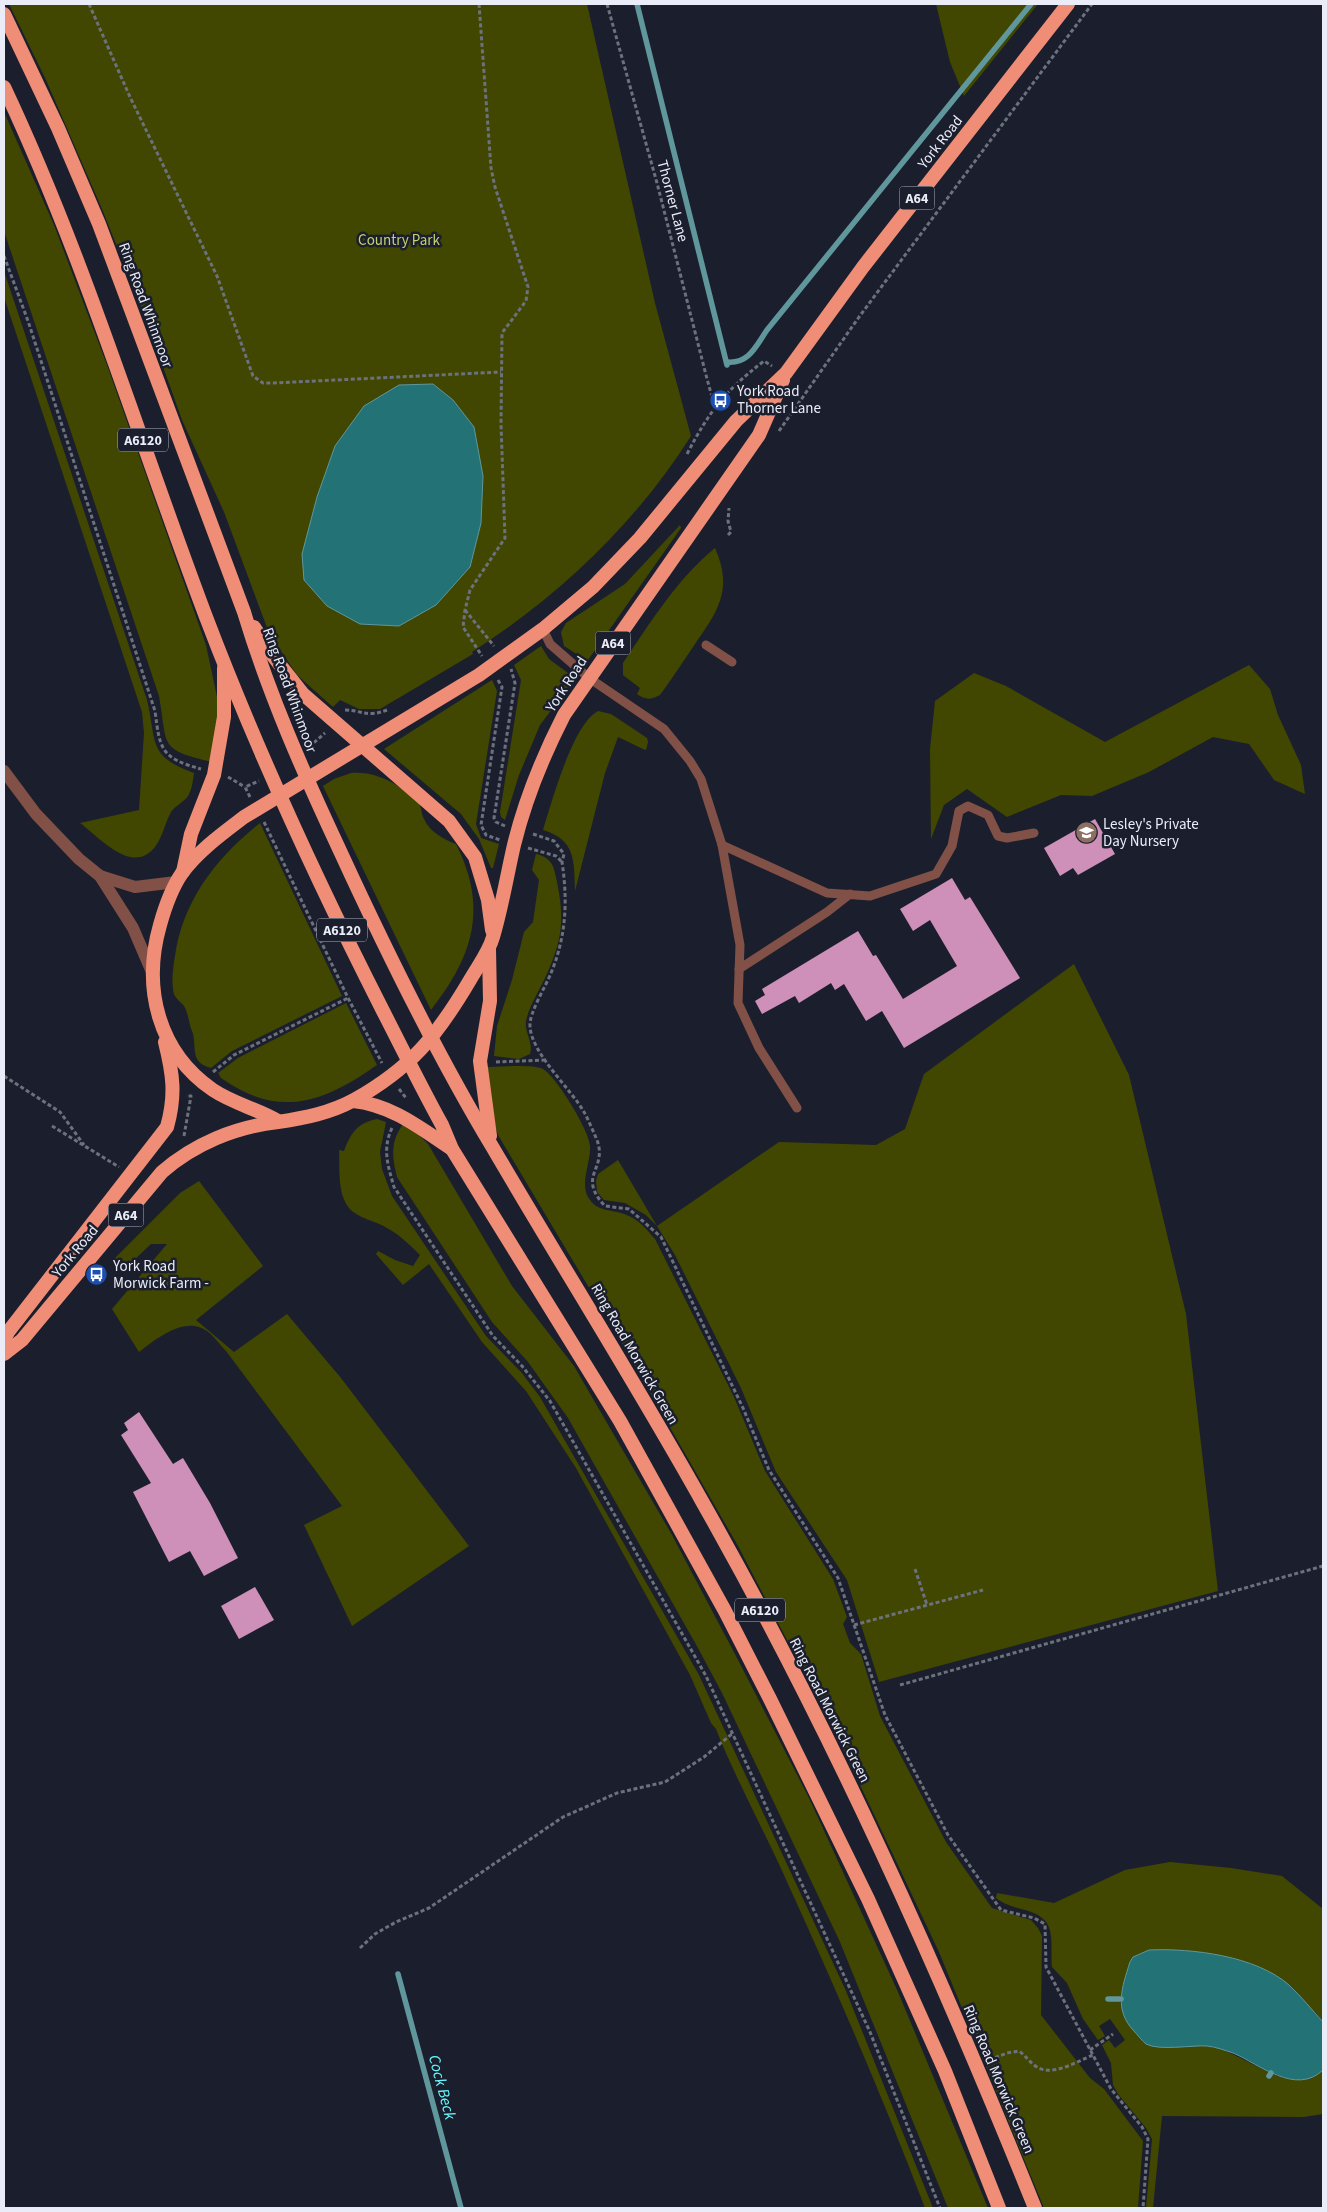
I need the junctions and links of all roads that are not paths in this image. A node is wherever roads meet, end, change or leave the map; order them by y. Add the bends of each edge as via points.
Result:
1 (1068, 4) edge
2 (4, 14) edge
3 (4, 88) edge
4 (786, 373) junction
5 (244, 612) junction
6 (543, 629) junction
7 (706, 645) dead end
8 (224, 662) junction
9 (732, 662) dead end
10 (589, 678) junction
11 (363, 746) junction
12 (4, 771) edge
13 (306, 778) junction
14 (279, 794) junction
15 (1034, 833) dead end
16 (722, 845) junction
17 (100, 876) junction
18 (180, 877) junction
19 (850, 894) junction
20 (491, 943) junction
21 (740, 969) junction
22 (152, 970) junction
23 (163, 1031) junction
24 (432, 1038) junction
25 (410, 1063) junction
26 (353, 1100) junction
27 (797, 1108) dead end
28 (278, 1122) junction
29 (491, 1145) junction
30 (452, 1149) junction
31 (4, 1341) edge
32 (4, 1354) edge
33 (999, 2208) edge
34 (1035, 2208) edge

1 - 4 highway, York Road / A64 via 869,259
2 - 5 highway, Ring Road Whinmoor / A6120 via 58,128 102,233
3 - 8 highway, A6120 via 86,281
4 - 6 highway, York Road / A64 via 736,421 640,538 593,587
4 - 10 highway, York Road / A64 via 759,435
5 - 11 highway, Ring Road Whinmoor / A6120 via 303,694
5 - 13 highway, Ring Road Whinmoor / A6120 via 263,673
6 - 10 lane via 550,644
6 - 11 highway, York Road / A64 via 490,668
7 - 9 lane
8 - 14 highway, A6120
8 - 18 highway, A6120 via 224,717 219,747 208,795 191,834
10 - 16 lane via 664,729 690,760 700,779
10 - 20 highway, York Road / A64 via 548,746 514,845
11 - 13 highway, York Road
11 - 20 highway, Ring Road Whinmoor via 440,812 475,856 488,900
12 - 17 street via 36,814
13 - 14 highway, York Road
13 - 24 highway, A6120 via 360,896
14 - 18 highway, York Road via 223,833
14 - 25 highway, A6120 via 349,945
15 - 19 lane via 1007,838 998,836 988,815 968,806 959,811 952,846 936,874 870,896
16 - 19 lane via 827,893
16 - 21 lane via 740,945
17 - 18 street via 135,887
17 - 22 street via 133,928
18 - 22 highway via 164,910
19 - 21 lane
20 - 24 highway, York Road via 450,1015
20 - 29 highway, Ring Road Morwick Green / A6120 via 490,1000 480,1061
21 - 27 lane via 738,1003 759,1048
22 - 23 highway via 155,1004
23 - 28 highway via 179,1057 213,1090 236,1103 262,1111
23 - 31 highway, York Road / A64 via 174,1077 167,1127
24 - 25 highway, York Road
24 - 29 highway, Ring Road Morwick Green / A6120
25 - 26 highway, York Road
25 - 30 highway, A6120
26 - 28 highway, York Road via 319,1115
26 - 30 highway, A6120 via 399,1114
28 - 32 highway, York Road / A64 via 232,1132 174,1161 22,1340
29 - 34 highway, Ring Road Morwick Green / A6120 via 705,1505 818,1718 910,1912
30 - 33 highway, A6120 via 620,1421 725,1611 868,1899 945,2072

